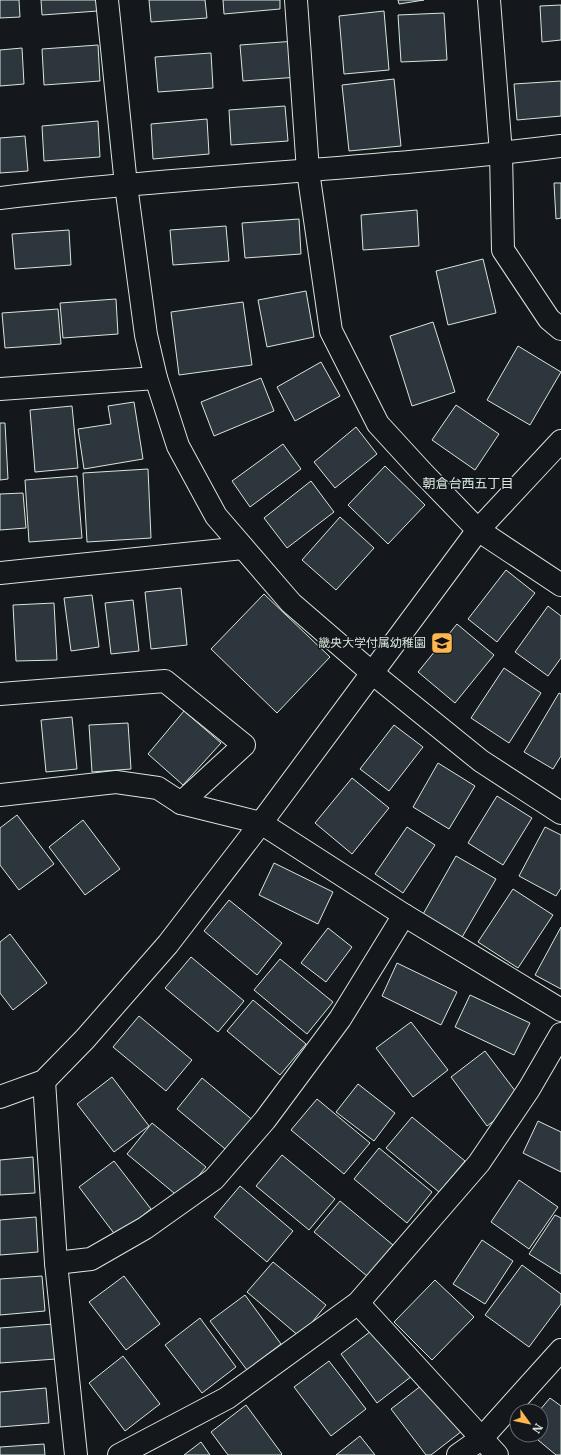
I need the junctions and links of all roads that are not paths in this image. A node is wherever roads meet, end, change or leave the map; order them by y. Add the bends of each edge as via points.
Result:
1 (107, 0) edge
2 (296, 0) edge
3 (489, 0) edge
4 (561, 146) edge
5 (501, 153) junction
6 (308, 171) junction
7 (126, 185) junction
8 (0, 198) edge
9 (561, 329) edge
10 (156, 378) junction
11 (0, 389) edge
12 (561, 441) edge
13 (478, 530) junction
14 (243, 548) junction
15 (0, 573) edge
16 (561, 585) edge
17 (371, 672) junction
18 (0, 694) edge
19 (0, 795) edge
20 (180, 803) junction
21 (561, 813) edge
22 (261, 823) junction
23 (404, 915) junction
24 (561, 1010) edge
25 (561, 1034) edge
26 (44, 1081) junction
27 (0, 1096) edge
28 (56, 1263) junction
29 (358, 1303) junction
30 (561, 1350) edge
31 (482, 1438) junction
32 (76, 1455) edge
33 (119, 1455) edge
34 (458, 1455) edge
35 (497, 1455) edge

1 - 7 street
2 - 6 street
3 - 5 street
4 - 5 street
5 - 6 street
5 - 9 street via 503,250 549,319
6 - 7 street
6 - 13 street via 331,331 378,424
7 - 8 street
7 - 10 street via 146,335
10 - 11 street
10 - 14 street via 178,446 216,516
12 - 13 street
13 - 16 street
13 - 17 street
14 - 15 street
14 - 17 street via 291,603
17 - 21 street via 481,761
17 - 22 street
18 - 20 street via 165,681 244,745
19 - 20 street via 116,782 158,788
20 - 22 street
22 - 23 street
22 - 26 street via 168,944
23 - 24 street
23 - 28 street via 340,1019 265,1120 214,1179 145,1228 91,1259
25 - 29 street via 529,1090 479,1163
26 - 27 street
26 - 28 street
28 - 32 street
29 - 31 street
29 - 33 street via 227,1398
30 - 31 street
31 - 34 street
31 - 35 street

